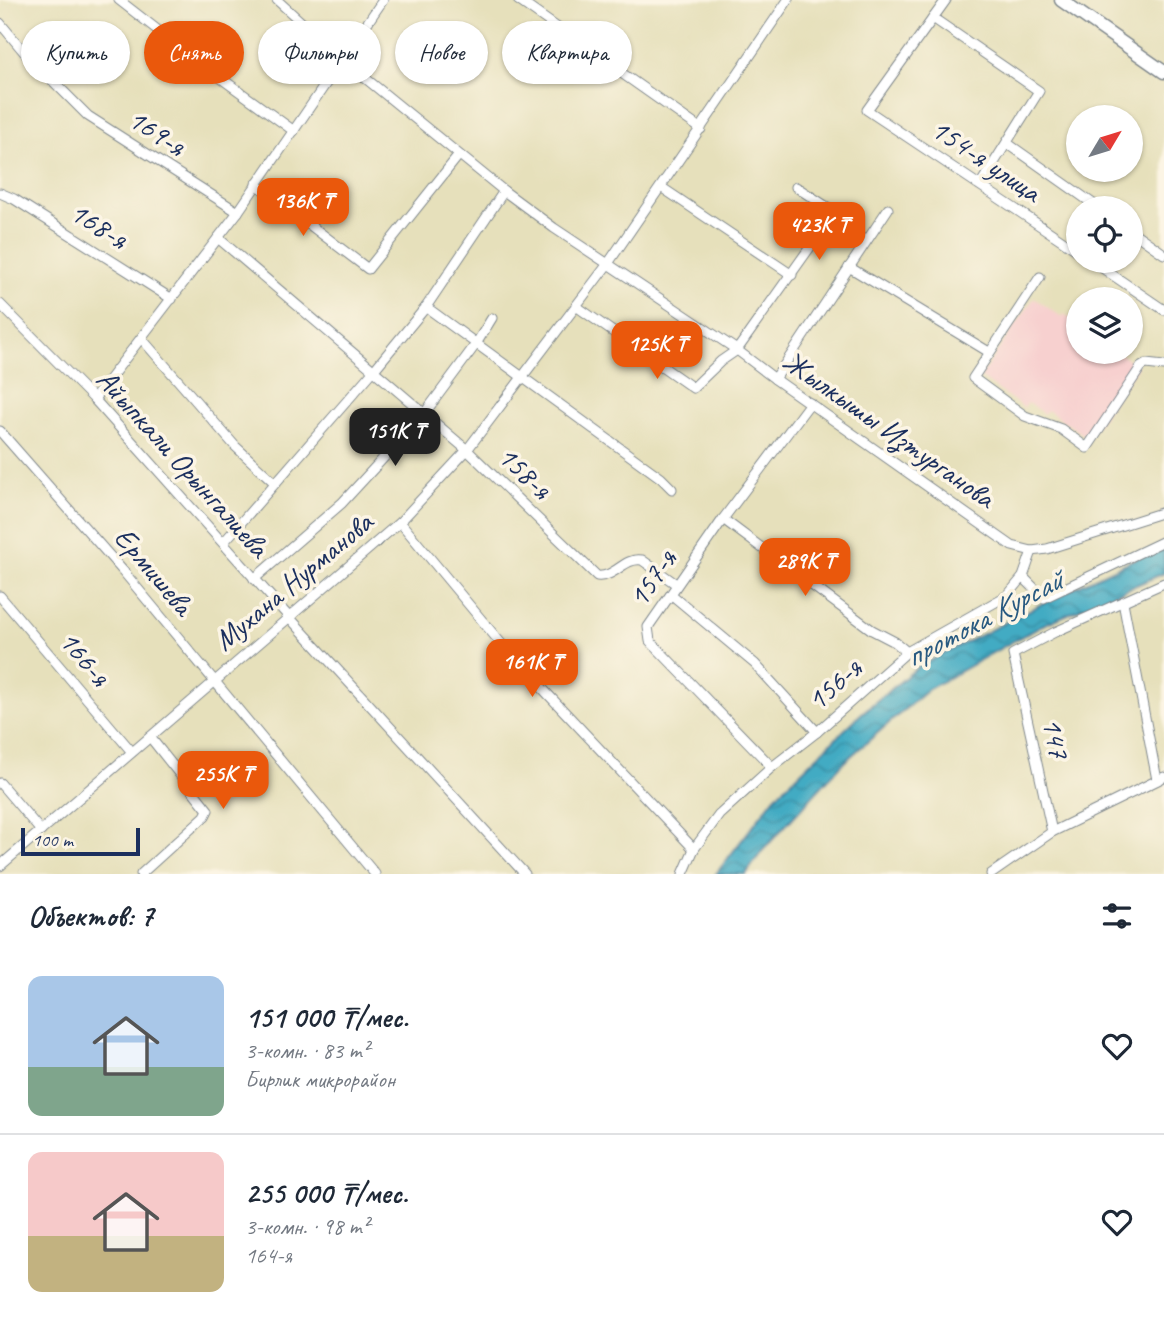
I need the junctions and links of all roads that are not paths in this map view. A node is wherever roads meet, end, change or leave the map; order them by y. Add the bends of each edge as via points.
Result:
1 (120, 0) edge
2 (277, 0) edge
3 (383, 0) edge
4 (518, 0) edge
5 (788, 0) edge
6 (946, 0) edge
7 (1061, 0) edge
8 (933, 18) junction
9 (300, 21) edge
10 (369, 21) edge
11 (0, 23) edge
12 (1164, 72) edge
13 (326, 84) edge
14 (372, 84) edge
15 (701, 129) junction
16 (294, 131) junction
17 (1007, 143) junction
18 (459, 155) junction
19 (256, 184) junction
20 (979, 185) junction
21 (661, 187) junction
22 (796, 187) dead end
23 (504, 191) junction
24 (0, 193) edge
25 (1082, 196) edge
26 (888, 209) dead end
27 (238, 212) junction
28 (218, 238) junction
29 (1143, 239) edge
30 (1066, 243) edge
31 (1164, 254) edge
32 (607, 265) junction
33 (849, 267) junction
34 (1110, 273) edge
35 (792, 275) junction
36 (1040, 277) dead end
37 (172, 299) junction
38 (0, 304) edge
39 (576, 306) junction
40 (426, 307) junction
41 (1164, 310) edge
42 (492, 318) dead end
43 (142, 339) junction
44 (476, 344) junction
45 (737, 350) junction
46 (989, 352) junction
47 (1164, 366) edge
48 (374, 370) junction
49 (522, 378) junction
50 (775, 379) junction
51 (94, 399) junction
52 (810, 403) junction
53 (424, 414) junction
54 (0, 431) edge
55 (467, 450) junction
56 (275, 483) junction
57 (672, 489) dead end
58 (1164, 512) edge
59 (723, 519) junction
60 (400, 522) junction
61 (1164, 541) edge
62 (224, 542) junction
63 (1032, 551) junction
64 (1023, 577) junction
65 (254, 579) junction
66 (1164, 583) edge
67 (676, 584) junction
68 (672, 595) junction
69 (0, 596) edge
70 (1123, 602) junction
71 (289, 617) junction
72 (906, 652) junction
73 (213, 681) junction
74 (817, 732) junction
75 (150, 737) junction
76 (132, 751) junction
77 (772, 767) junction
78 (1161, 778) edge
79 (0, 783) edge
80 (41, 831) junction
81 (1052, 832) junction
82 (694, 849) junction
83 (0, 866) edge
84 (141, 874) edge
85 (375, 874) edge
86 (525, 874) edge
87 (683, 874) edge
88 (991, 874) edge

1 - 16 street
2 - 9 street, Жылкышы Изтурганова
3 - 10 street
4 - 15 street
5 - 15 street, Мухана Нурманова
6 - 8 street
7 - 12 street
8 - 17 street via 1039,91
8 - 20 street, 154-я улица via 867,110
11 - 27 street, 169-я via 88,116
13 - 16 street
14 - 18 street, Жылкышы Изтурганова
15 - 21 street, Мухана Нурманова
16 - 19 street
17 - 20 street
17 - 25 street
18 - 19 street via 368,269
18 - 23 street, Жылкышы Изтурганова
19 - 27 street
20 - 30 street, 154-я улица
21 - 32 street, Мухана Нурманова
21 - 35 street
22 - 35 street via 835,212
23 - 32 street, Жылкышы Изтурганова
23 - 40 street
24 - 37 street, 168-я
26 - 33 street
27 - 28 street
28 - 37 street
28 - 48 street, 158-я
29 - 31 street
32 - 39 street, Мухана Нурманова
32 - 45 street, Жылкышы Изтурганова
33 - 46 street
33 - 50 street
34 - 41 street
35 - 45 street
36 - 46 street
37 - 43 street
38 - 51 street, Айыпкали Орынгалиева
39 - 45 street via 693,388
39 - 49 street, Мухана Нурманова
40 - 44 street
40 - 48 street
42 - 44 street
43 - 51 street
43 - 56 street via 236,446
44 - 49 street
44 - 53 street
45 - 50 street, Жылкышы Изтурганова
46 - 47 street via 973,378 1025,416 1061,429 1087,448 1141,367
48 - 53 street, 158-я
48 - 56 street
49 - 55 street, Мухана Нурманова
49 - 57 street
50 - 52 street, Жылкышы Изтурганова
51 - 62 street, Айыпкали Орынгалиева
52 - 59 street, 157-я
52 - 63 street, Жылкышы Изтурганова via 1012,546
53 - 55 street, 158-я
53 - 65 street via 342,503
54 - 73 street, Ермишева
55 - 60 street, Мухана Нурманова
55 - 67 street, 158-я via 597,576 636,559
56 - 62 street
58 - 63 street
59 - 67 street, 157-я
59 - 72 street
60 - 71 street, Мухана Нурманова
60 - 82 street via 509,653
61 - 64 street via 1044,598
62 - 65 street, Айыпкали Орынгалиева
63 - 64 street, 156-я
64 - 72 street, 156-я via 1008,595
65 - 71 street, Айыпкали Орынгалиева
66 - 70 street
67 - 68 street, 157-я
68 - 74 street via 755,664
68 - 77 street, 157-я via 648,627 650,640
69 - 76 street, 166-я
70 - 78 street
70 - 81 street, 147 via 1013,654
71 - 73 street, Мухана Нурманова
71 - 86 street, Айыпкали Орынгалиева
72 - 74 street, 156-я
73 - 75 street, Мухана Нурманова
73 - 85 street, Ермишева
74 - 77 street, 156-я
75 - 76 street, Мухана Нурманова
75 - 84 street via 208,810
76 - 80 street, Мухана Нурманова
77 - 82 street, 156-я via 719,815
78 - 81 street
79 - 80 street
80 - 83 street, Мухана Нурманова
81 - 88 street
82 - 87 street, 156-я

